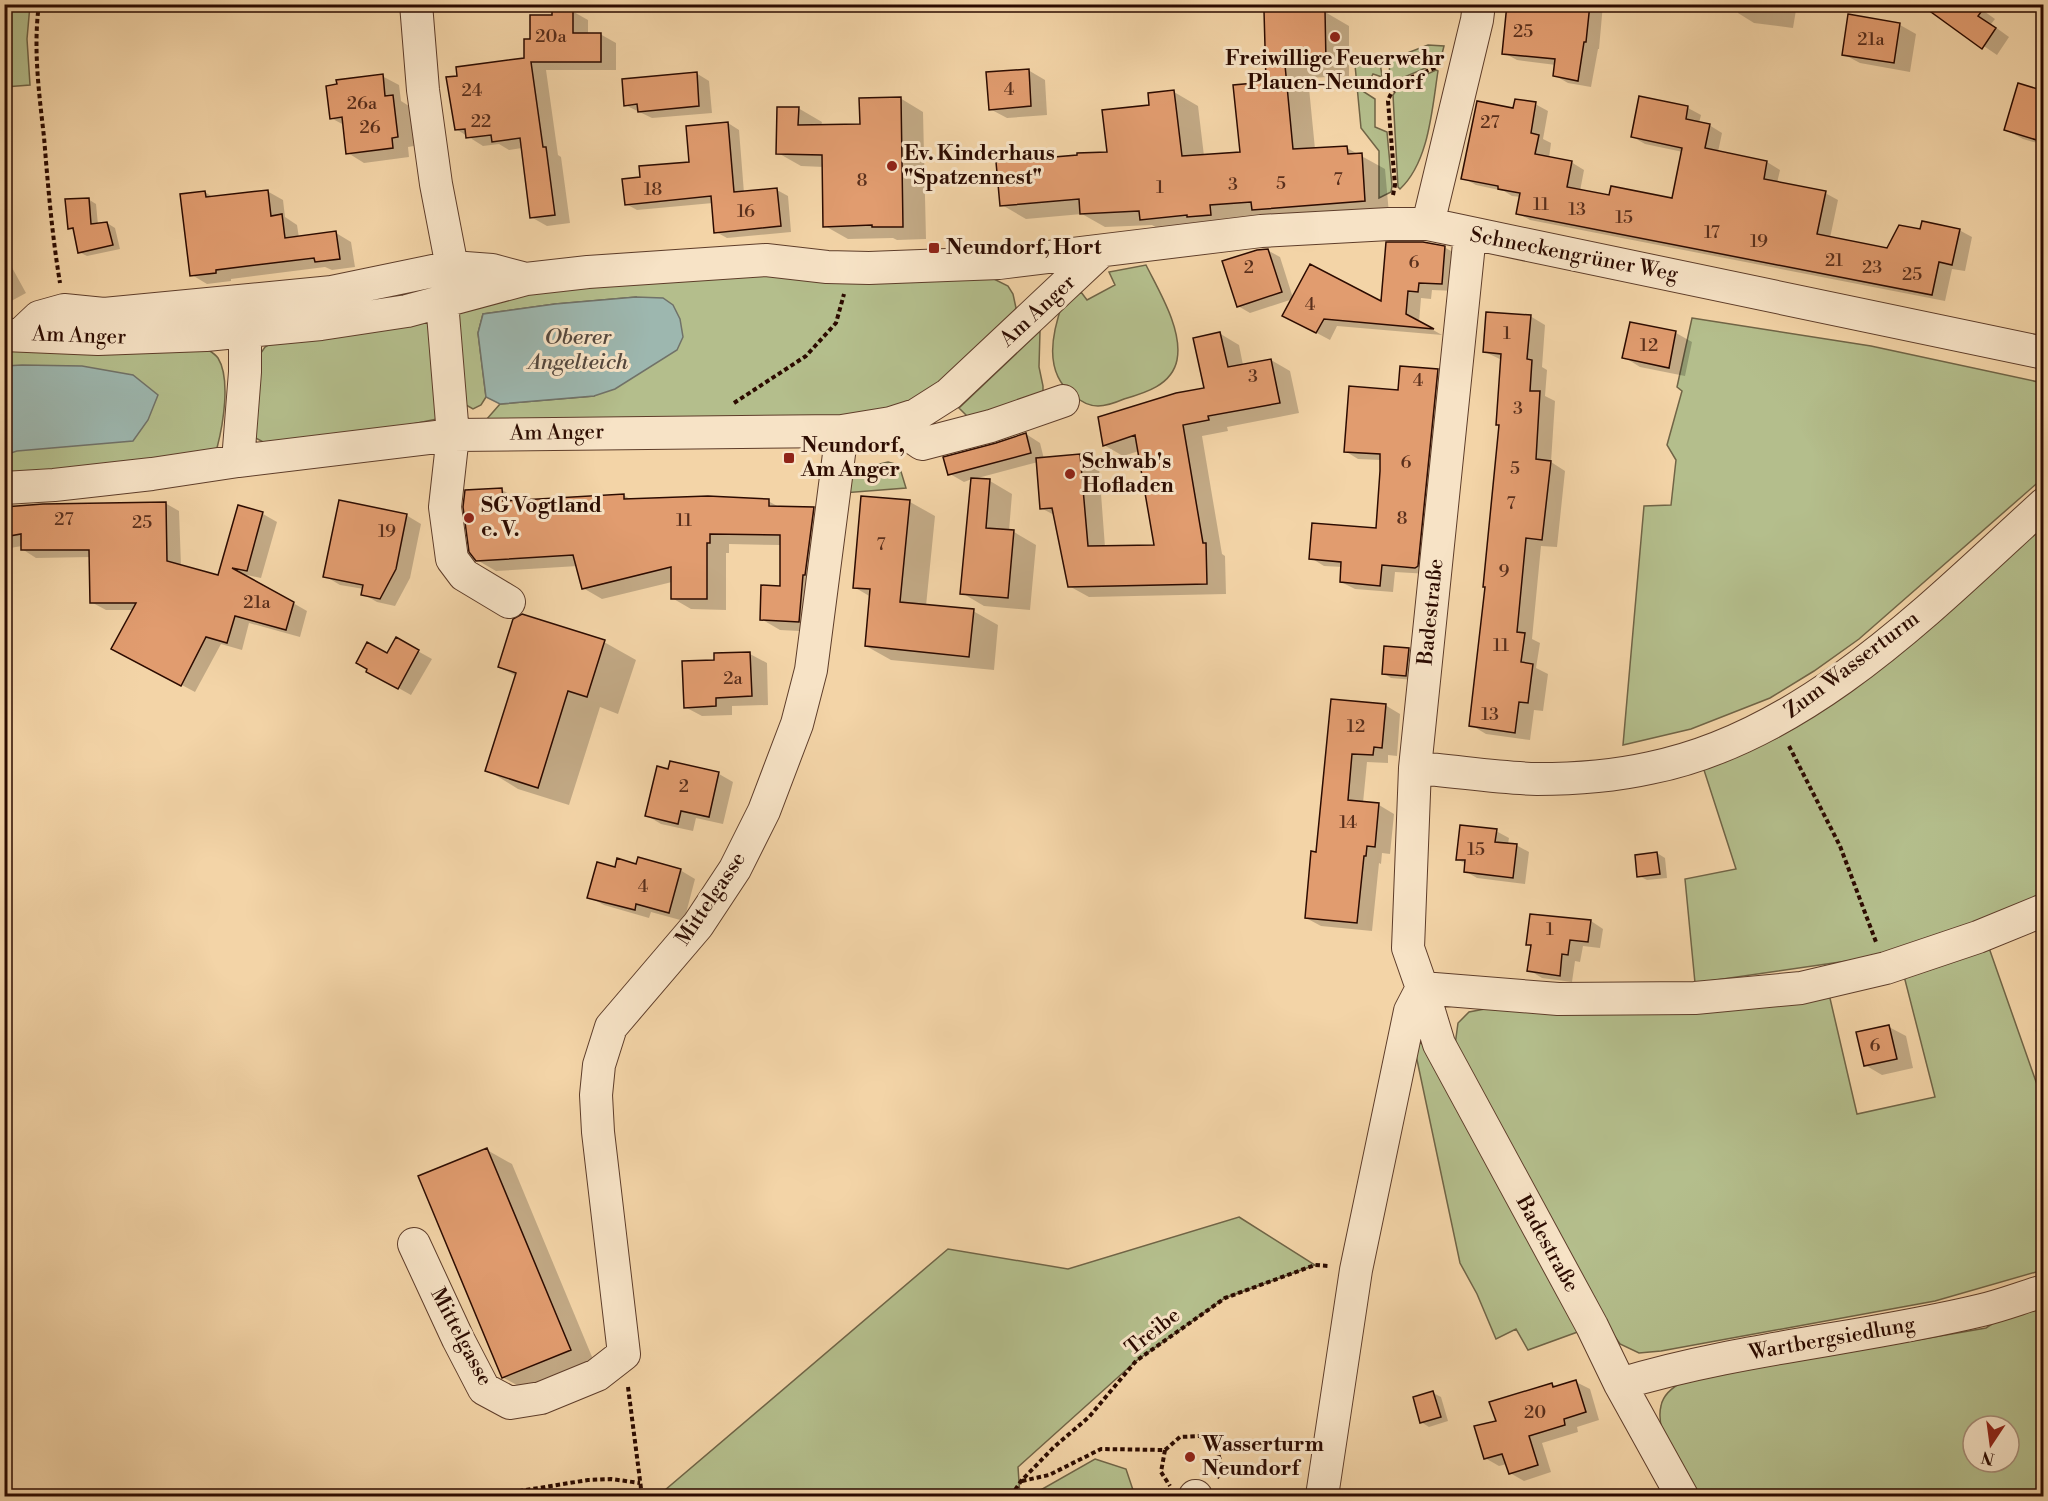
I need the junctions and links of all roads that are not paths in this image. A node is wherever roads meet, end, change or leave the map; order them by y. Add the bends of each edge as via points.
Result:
1 (416, 4) edge
2 (1479, 4) edge
3 (1428, 224) junction
4 (1470, 234) junction
5 (1100, 252) junction
6 (452, 267) junction
7 (526, 279) junction
8 (442, 302) junction
9 (244, 332) junction
10 (13, 334) edge
11 (2043, 353) edge
12 (1063, 401) dead end
13 (891, 423) junction
14 (842, 431) junction
15 (453, 435) junction
16 (238, 461) junction
17 (4, 488) edge
18 (2043, 504) edge
19 (509, 602) dead end
20 (1415, 768) junction
21 (2043, 910) edge
22 (1422, 988) junction
23 (414, 1244) dead end
24 (2043, 1291) edge
25 (1620, 1384) junction
26 (1321, 1496) edge
27 (1682, 1497) edge

1 - 6 street via 434,172
2 - 3 street
3 - 4 street, Schneckengrüner Weg
3 - 5 street, Schneckengrüner Weg via 1261,231
4 - 11 street, Schneckengrüner Weg
4 - 20 street, Badestraße
5 - 7 street, Am Anger via 999,263 853,268 766,260
5 - 13 street, Am Anger via 949,394 916,415
6 - 7 street, Am Anger via 492,270
6 - 10 street, Am Anger via 332,292 104,314 64,310 39,317
7 - 8 street, Am Anger
8 - 9 street, Am Anger via 407,311
8 - 15 street
9 - 10 street, Am Anger via 98,339
9 - 16 street
12 - 13 street via 922,444
13 - 14 street, Am Anger
14 - 15 street, Am Anger
14 - 23 street, Mittelgasse via 811,670 797,724 764,811 735,869 698,925 611,1028 599,1065 598,1132 624,1353 597,1375 541,1398 510,1402 484,1389
15 - 16 street, Am Anger
15 - 19 street via 445,507 452,559 464,575
16 - 17 street, Am Anger via 152,474
18 - 20 street, Zum Wasserturm via 1890,641 1827,689 1776,721 1713,752 1599,776 1537,779
20 - 22 street, Badestraße via 1408,948
21 - 22 street via 1886,968 1801,988 1695,998 1558,999
22 - 25 street, Badestraße via 1439,1044
22 - 26 street via 1410,1011 1356,1270
24 - 25 street, Wartbergsiedlung via 1927,1322 1727,1357
25 - 27 street, Badestraße

